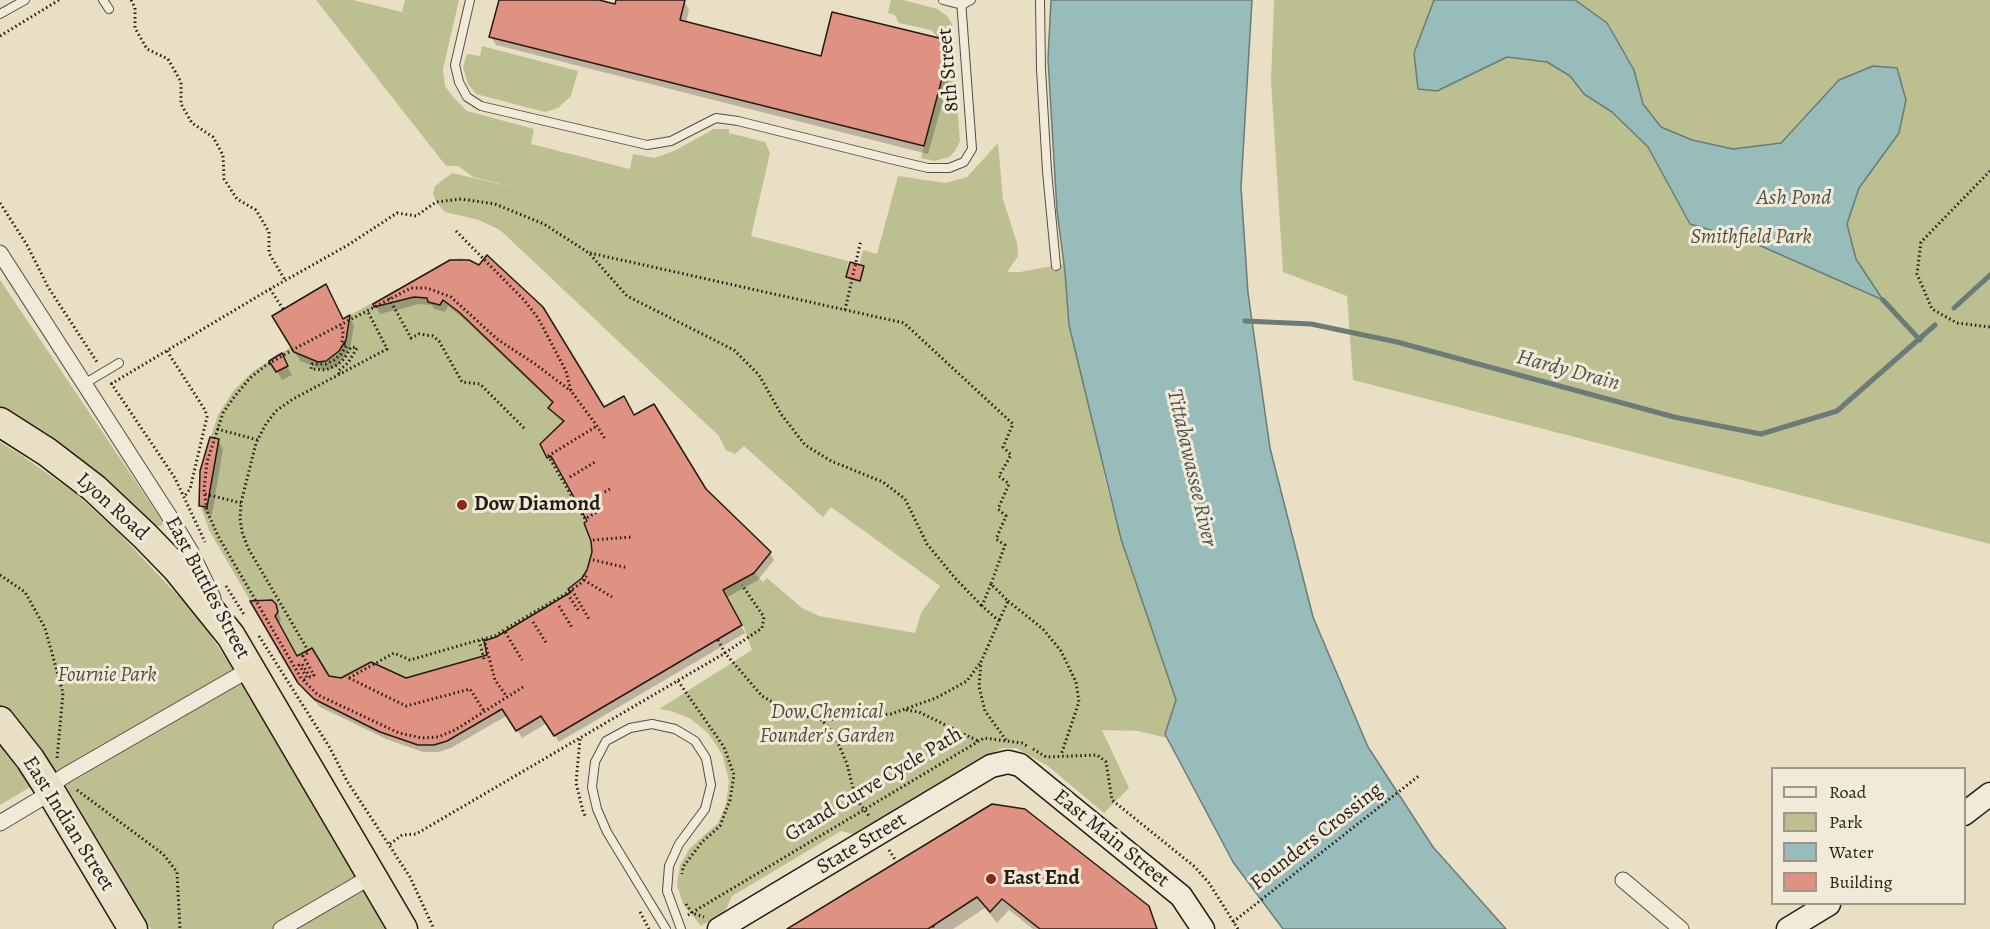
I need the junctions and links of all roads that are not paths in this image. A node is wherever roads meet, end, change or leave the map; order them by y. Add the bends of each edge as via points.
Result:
1 (24, 0) edge
2 (103, 0) edge
3 (470, 0) edge
4 (943, 0) edge
5 (971, 0) edge
6 (1040, 0) edge
7 (961, 3) edge
8 (109, 9) dead end
9 (0, 14) edge
10 (0, 253) edge
11 (1056, 266) dead end
12 (119, 363) dead end
13 (84, 385) junction
14 (0, 422) edge
15 (244, 628) junction
16 (250, 669) junction
17 (0, 721) edge
18 (1007, 751) joint
19 (48, 787) junction
20 (1990, 794) edge
21 (1966, 813) edge
22 (0, 823) edge
23 (372, 876) junction
24 (1623, 880) dead end
25 (1826, 905) edge
26 (680, 925) edge
27 (133, 929) edge
28 (281, 929) edge
29 (403, 929) edge
30 (666, 929) edge
31 (718, 929) edge
32 (1203, 929) edge
33 (1681, 929) edge
34 (1788, 929) edge

1 - 9 lane
2 - 8 lane
3 - 7 lane, 8th Street via 455,64 467,97 481,106 647,145 671,141 716,118 738,121 928,168 949,168 964,162 972,149
4 - 7 lane
5 - 7 lane
6 - 11 lane via 1047,171
10 - 13 street, East Buttles Street
12 - 13 lane
13 - 15 street, East Buttles Street
14 - 15 highway, Lyon Road via 94,488
15 - 16 highway, East Buttles Street
16 - 19 street
16 - 23 highway, East Buttles Street
17 - 19 highway, East Indian Street
18 - 31 street, State Street via 991,766
18 - 32 street, East Main Street via 1181,896
19 - 22 street via 40,799
19 - 27 highway, East Indian Street
20 - 21 street
23 - 28 street
23 - 29 highway, East Buttles Street
24 - 33 street
25 - 34 street
26 - 30 lane via 667,891 669,866 679,844 705,809 711,785 706,758 695,741 675,729 652,724 630,728 606,741 595,762 592,787 607,832

